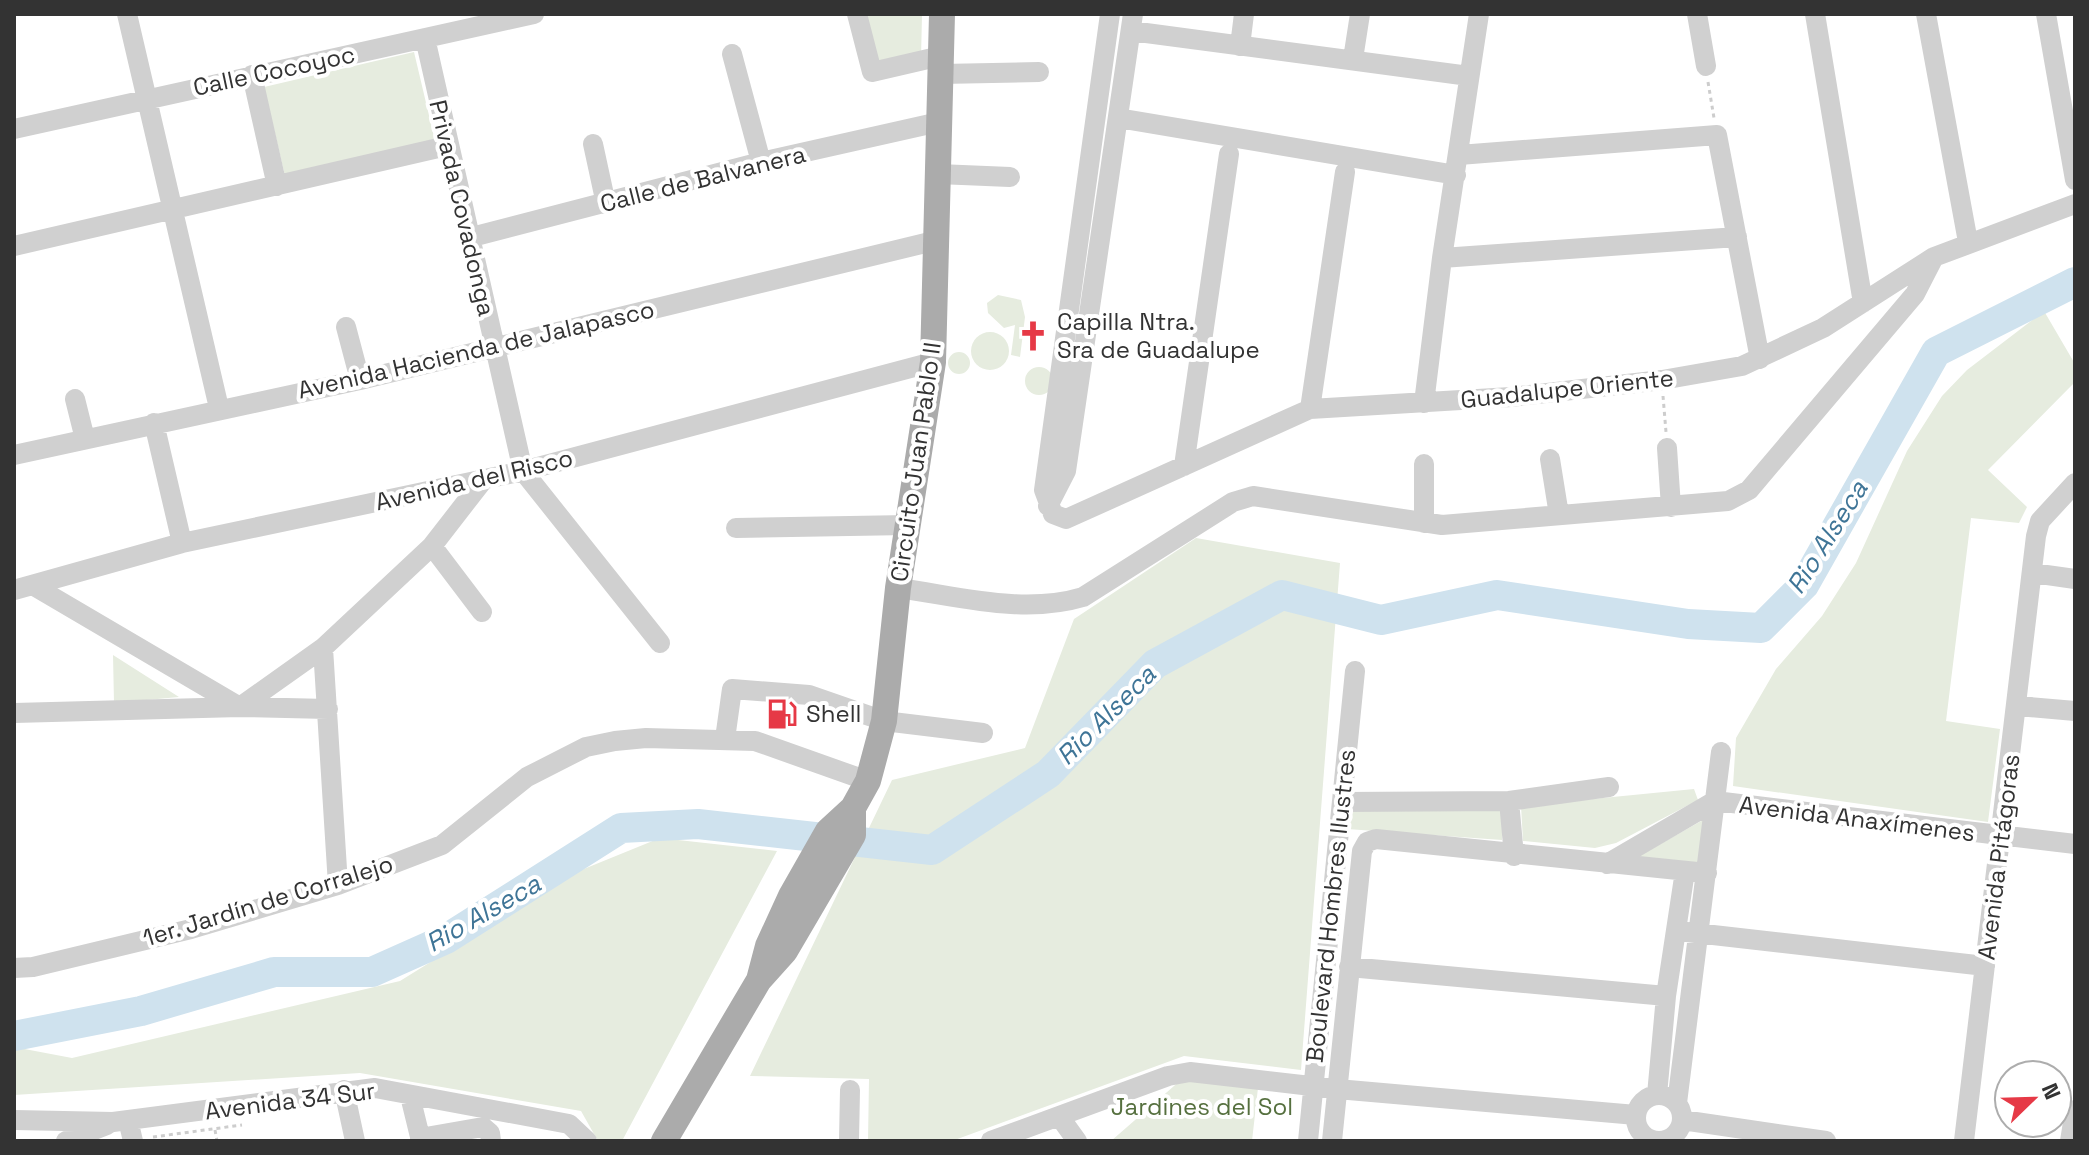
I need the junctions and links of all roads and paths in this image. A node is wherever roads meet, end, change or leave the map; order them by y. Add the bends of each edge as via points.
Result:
1 (127, 14) edge
2 (530, 14) edge
3 (857, 14) edge
4 (942, 14) edge
5 (1110, 14) edge
6 (1244, 14) edge
7 (1360, 14) edge
8 (1479, 14) edge
9 (1697, 14) edge
10 (1815, 14) edge
11 (1926, 14) edge
12 (2046, 14) edge
13 (1132, 22) edge
14 (425, 38) junction
15 (1240, 46) junction
16 (732, 54) dead end
17 (1353, 59) junction
18 (941, 65) junction
19 (1706, 66) joint
20 (1039, 72) dead end
21 (252, 75) junction
22 (1469, 76) junction
23 (147, 100) junction
24 (1118, 118) junction
25 (939, 122) junction
26 (14, 129) edge
27 (1717, 135) junction
28 (593, 144) dead end
29 (447, 146) junction
30 (1229, 154) dead end
31 (761, 162) junction
32 (1457, 165) junction
33 (1345, 172) dead end
34 (938, 174) junction
35 (1010, 177) dead end
36 (2075, 180) edge
37 (277, 186) junction
38 (606, 204) junction
39 (2075, 204) edge
40 (171, 211) junction
41 (1079, 236) junction
42 (1737, 237) junction
43 (468, 238) junction
44 (1100, 238) junction
45 (938, 240) junction
46 (1968, 242) junction
47 (14, 246) edge
48 (1934, 257) junction
49 (1442, 258) junction
50 (1863, 303) junction
51 (346, 327) dead end
52 (494, 347) junction
53 (1760, 359) junction
54 (933, 362) junction
55 (360, 380) junction
56 (1662, 380) junction
57 (75, 399) dead end
58 (1424, 403) junction
59 (219, 408) junction
60 (1310, 409) junction
61 (154, 423) junction
62 (85, 439) junction
63 (1667, 448) joint
64 (14, 455) edge
65 (1550, 459) dead end
66 (1424, 464) dead end
67 (1184, 466) junction
68 (523, 471) junction
69 (484, 479) junction
70 (2075, 483) edge
71 (1048, 506) junction
72 (1671, 507) junction
73 (1559, 515) junction
74 (1424, 523) junction
75 (908, 525) junction
76 (736, 528) dead end
77 (182, 543) junction
78 (432, 546) junction
79 (2032, 573) junction
80 (2075, 579) edge
81 (24, 588) edge
82 (898, 588) junction
83 (482, 612) dead end
84 (660, 643) dead end
85 (323, 648) junction
86 (1355, 671) dead end
87 (2018, 706) junction
88 (240, 707) junction
89 (328, 709) junction
90 (2075, 711) edge
91 (14, 713) edge
92 (884, 721) junction
93 (983, 733) dead end
94 (725, 739) junction
95 (1721, 752) dead end
96 (868, 781) junction
97 (1609, 787) dead end
98 (1509, 801) junction
99 (1715, 801) junction
100 (1342, 802) junction
101 (2001, 837) junction
102 (2075, 844) edge
103 (1514, 856) junction
104 (1607, 864) junction
105 (1685, 871) junction
106 (1707, 873) junction
107 (338, 885) junction
108 (1678, 931) junction
109 (1700, 935) junction
110 (1985, 966) junction
111 (1349, 967) junction
112 (14, 968) edge
113 (1666, 996) junction
114 (1313, 1086) junction
115 (1337, 1089) junction
116 (344, 1090) junction
117 (850, 1090) dead end
118 (1657, 1095) junction
119 (410, 1096) junction
120 (2075, 1110) edge
121 (1636, 1115) junction
122 (1059, 1116) junction
123 (14, 1120) edge
124 (121, 1121) junction
125 (251, 1124) dead end
126 (1678, 1124) edge
127 (215, 1130) junction
128 (489, 1135) edge
129 (1648, 1139) edge
130 (143, 1140) edge
131 (420, 1140) edge
132 (586, 1140) edge
133 (66, 1141) edge
134 (217, 1141) edge
135 (355, 1141) edge
136 (664, 1141) edge
137 (849, 1141) edge
138 (991, 1141) edge
139 (1077, 1141) edge
140 (1308, 1141) edge
141 (1332, 1141) edge
142 (1826, 1141) edge
143 (1964, 1141) edge
144 (2070, 1141) edge

1 - 23 street
2 - 14 street, Calle Cocoyoc
3 - 18 street via 872,72
4 - 18 main road, Circuito Juan Pablo II
5 - 41 street
6 - 15 street
7 - 17 street
8 - 22 street
9 - 19 street
10 - 50 street
11 - 46 street
12 - 36 street
13 - 15 street
13 - 24 street
14 - 21 street, Calle Cocoyoc
14 - 29 street, Privada Covadonga
15 - 17 street
16 - 31 street
17 - 22 street
18 - 20 street
18 - 25 main road, Circuito Juan Pablo II
19 - 27 path
21 - 23 street, Calle Cocoyoc
21 - 37 street
22 - 32 street
23 - 26 street, Calle Cocoyoc
23 - 40 street
24 - 32 street
24 - 44 street
25 - 31 street, Calle de Balvanera
25 - 34 main road, Circuito Juan Pablo II
27 - 32 street
27 - 42 street
28 - 38 street
29 - 37 street
29 - 43 street, Privada Covadonga
30 - 67 street
31 - 38 street, Calle de Balvanera
32 - 49 street
33 - 60 street
34 - 35 street
34 - 45 main road, Circuito Juan Pablo II
37 - 40 street
38 - 43 street, Calle de Balvanera
39 - 46 street, Guadalupe Oriente
40 - 47 street
40 - 59 street
41 - 44 street
41 - 71 street via 1044,490
42 - 49 street
42 - 53 street
43 - 52 street, Privada Covadonga
44 - 71 street via 1066,471
45 - 52 street, Avenida Hacienda de Jalapasco
45 - 54 main road, Circuito Juan Pablo II
46 - 48 street, Guadalupe Oriente
48 - 50 street, Guadalupe Oriente
48 - 72 street via 1915,294 1749,490 1728,501
49 - 58 street
50 - 53 street, Guadalupe Oriente
51 - 55 street
52 - 55 street, Avenida Hacienda de Jalapasco
52 - 68 street, Privada Covadonga
53 - 56 street, Guadalupe Oriente
54 - 68 street, Avenida del Risco
54 - 75 main road, Circuito Juan Pablo II
55 - 59 street, Avenida Hacienda de Jalapasco
56 - 58 street, Guadalupe Oriente
56 - 63 path
57 - 62 street
58 - 60 street, Guadalupe Oriente
59 - 61 street, Avenida Hacienda de Jalapasco
60 - 67 street, Guadalupe Oriente
61 - 62 street, Avenida Hacienda de Jalapasco
61 - 77 street
62 - 64 street, Avenida Hacienda de Jalapasco
63 - 72 street
65 - 73 street
66 - 74 street
67 - 71 street, Guadalupe Oriente via 1073,519 1059,518
68 - 69 street, Avenida del Risco
68 - 84 street
69 - 77 street, Avenida del Risco
69 - 78 street
70 - 79 street, Avenida Pitágoras via 2040,521
72 - 73 street
73 - 74 street
74 - 82 street via 1243,498 1067,602 1024,606
75 - 76 street
75 - 82 main road, Circuito Juan Pablo II
77 - 81 street, Avenida del Risco
78 - 83 street
78 - 85 street
79 - 80 street
79 - 87 street, Avenida Pitágoras
81 - 88 street
82 - 92 main road, Circuito Juan Pablo II
85 - 88 street
85 - 89 street
86 - 100 street, Boulevard Hombres Ilustres
87 - 90 street
87 - 101 street, Avenida Pitágoras
88 - 89 street
88 - 91 street
89 - 107 street
92 - 93 street
92 - 94 street via 809,695 732,689
92 - 96 main road, Circuito Juan Pablo II
94 - 96 street, 1er. Jardín de Corralejo via 777,746
94 - 107 street, 1er. Jardín de Corralejo via 646,738 586,747 527,777 450,841
95 - 99 street
96 - 136 main road, Circuito Juan Pablo II via 803,899 768,946 759,980
97 - 98 street
98 - 100 street
98 - 103 street
99 - 101 street, Avenida Anaxímenes
99 - 104 street, Avenida Anaxímenes
99 - 106 street
100 - 114 street, Boulevard Hombres Ilustres
101 - 102 street, Avenida Anaxímenes
101 - 110 street, Avenida Pitágoras
103 - 104 street
103 - 111 street, Boulevard Hombres Ilustres via 1367,842
104 - 105 street
105 - 106 street
105 - 108 street
106 - 109 street
107 - 112 street, 1er. Jardín de Corralejo via 191,929
108 - 109 street
108 - 113 street
109 - 110 street
109 - 126 street
110 - 143 street, Avenida Pitágoras
111 - 113 street
111 - 115 street, Boulevard Hombres Ilustres
113 - 118 street
114 - 115 street
114 - 122 street via 1178,1072
114 - 140 street, Boulevard Hombres Ilustres
115 - 121 street
115 - 141 street, Boulevard Hombres Ilustres
116 - 119 street, Avenida 34 Sur via 375,1088
116 - 124 street, Avenida 34 Sur
116 - 135 street
117 - 137 street
118 - 121 street via 1645,1099
118 - 126 street
119 - 131 street
119 - 132 street, Avenida 34 Sur via 569,1124
120 - 144 street
121 - 129 street
122 - 138 street
122 - 139 street
123 - 124 street
124 - 130 street
124 - 133 street, Avenida 34 Sur
125 - 127 path
126 - 129 street via 1664,1140
126 - 142 street
127 - 130 path
127 - 134 path
128 - 131 street

